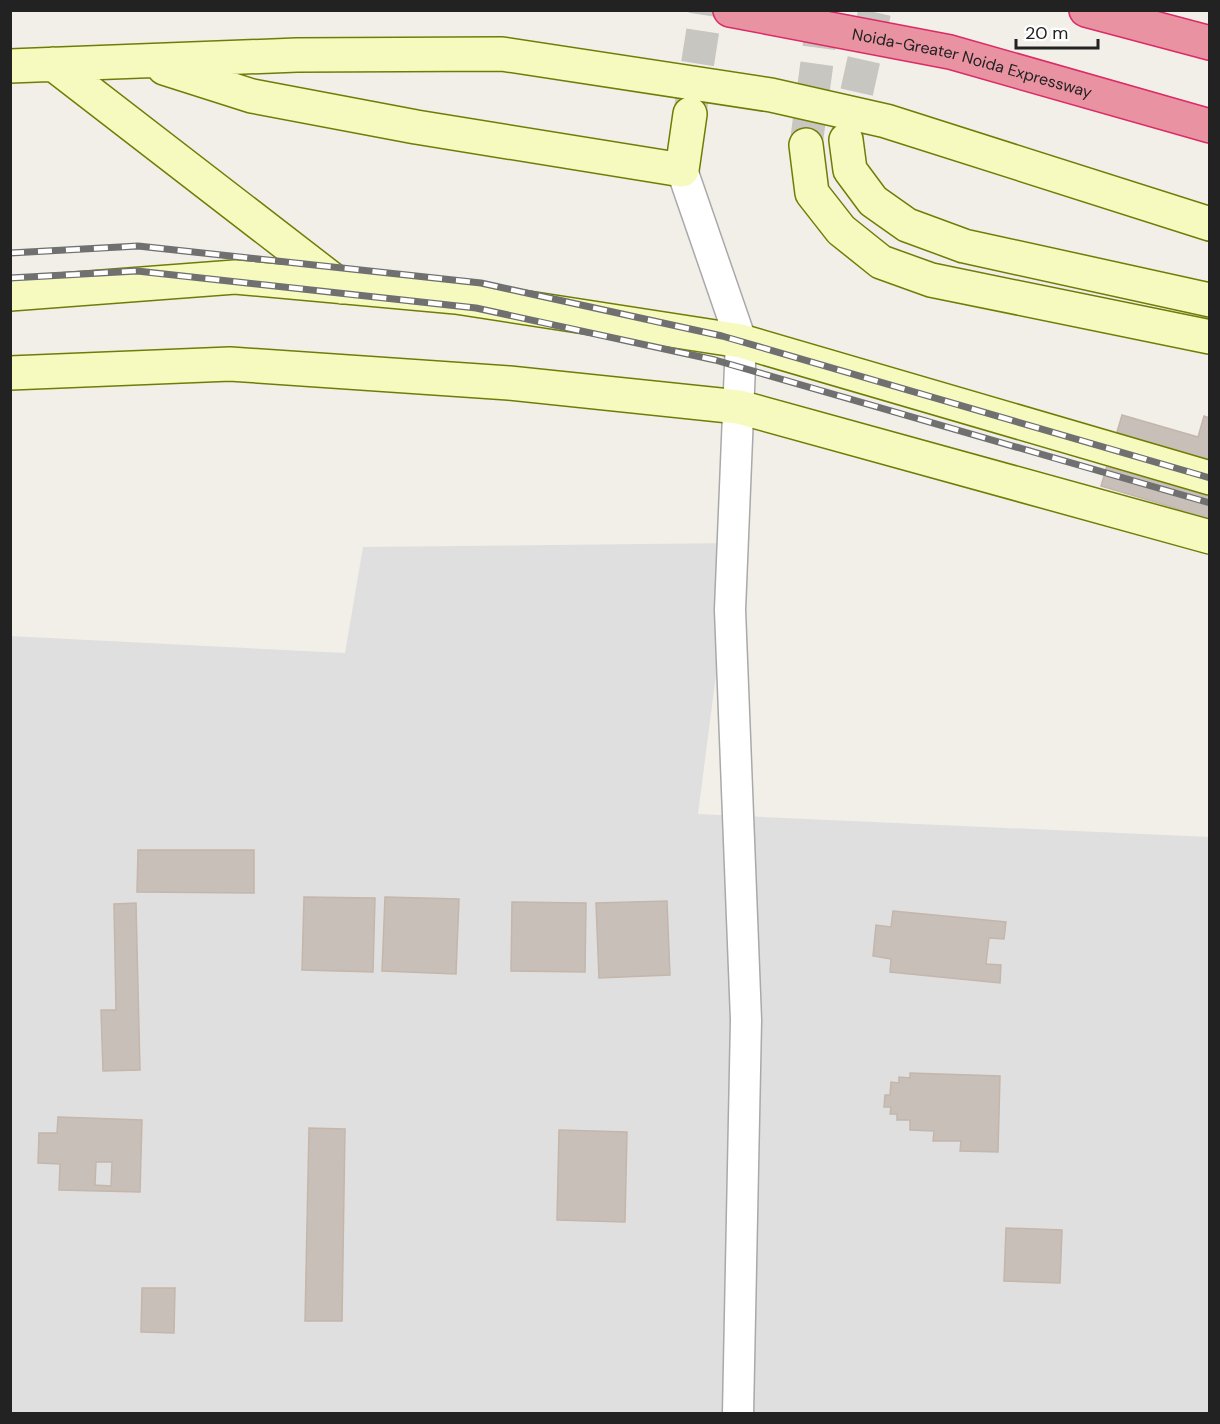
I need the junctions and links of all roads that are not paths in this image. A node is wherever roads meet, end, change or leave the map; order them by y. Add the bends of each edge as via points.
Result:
1 (730, 10) edge
2 (1086, 10) edge
3 (1209, 43) edge
4 (142, 61) junction
5 (53, 64) junction
6 (10, 66) edge
7 (690, 114) tunnel mouth
8 (1209, 126) edge
9 (846, 140) tunnel mouth
10 (806, 145) tunnel mouth
11 (682, 170) junction
12 (1209, 224) edge
13 (342, 287) junction
14 (10, 294) edge
15 (1209, 300) edge
16 (1209, 337) edge
17 (741, 341) junction
18 (10, 373) edge
19 (739, 407) junction
20 (1209, 478) edge
21 (1209, 537) edge
22 (738, 1413) edge

1 - 8 highway, Noida-Greater Noida Expressway via 950,52
2 - 3 highway
4 - 5 street
4 - 11 street via 252,96
4 - 12 street via 502,54 771,95 886,121
5 - 6 street
5 - 13 street
7 - 11 street
9 - 15 street via 850,170 873,201 907,225 964,246
10 - 16 street via 812,193 841,230 881,262 930,280
11 - 17 street
13 - 14 street via 235,277
13 - 17 street via 456,297
17 - 19 street
17 - 20 street
18 - 19 street via 230,364 509,384
19 - 21 street
19 - 22 street via 730,610 746,1020

